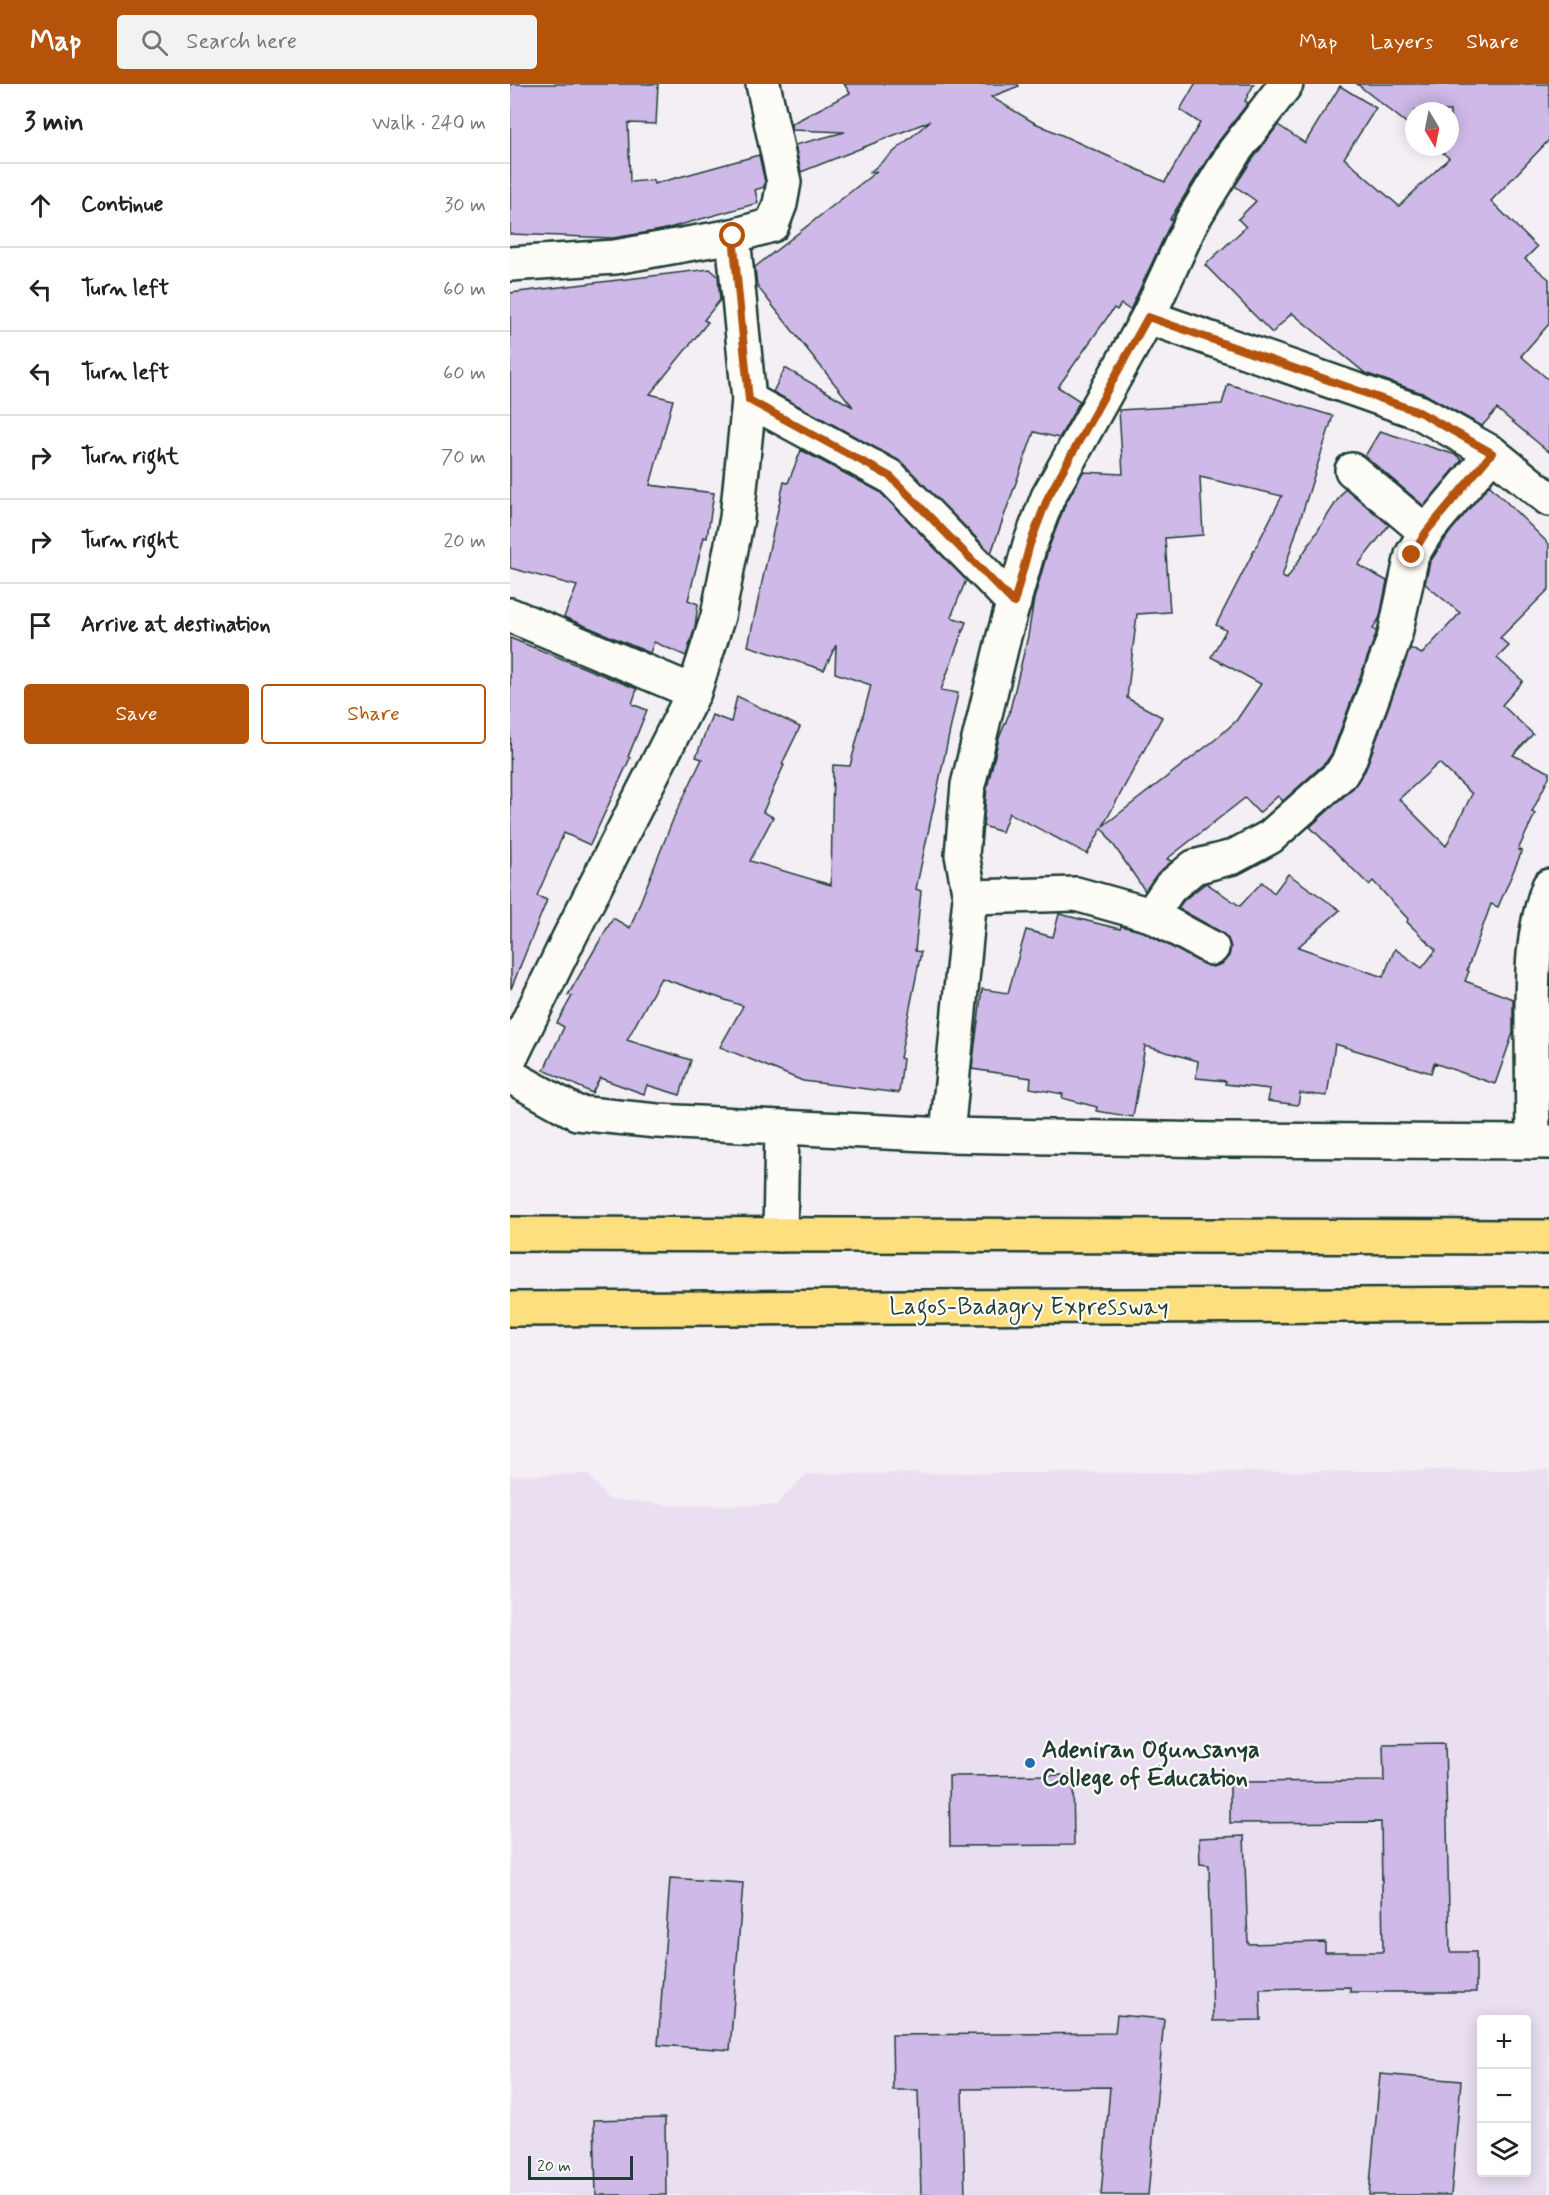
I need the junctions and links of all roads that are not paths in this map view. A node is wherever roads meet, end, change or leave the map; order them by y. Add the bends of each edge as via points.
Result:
1 (763, 84) edge
2 (1286, 84) edge
3 (733, 236) junction
4 (510, 264) edge
5 (1148, 317) junction
6 (749, 400) junction
7 (1492, 453) junction
8 (1352, 470) dead end
9 (1549, 499) edge
10 (1426, 532) junction
11 (1014, 603) junction
12 (510, 615) edge
13 (694, 692) junction
14 (1549, 886) edge
15 (970, 897) junction
16 (1151, 915) junction
17 (1212, 948) dead end
18 (510, 1059) edge
19 (510, 1076) edge
20 (782, 1127) junction
21 (947, 1135) junction
22 (1541, 1142) edge
23 (510, 1234) edge
24 (780, 1235) junction
25 (1549, 1237) edge
26 (1549, 1304) edge
27 (510, 1309) edge

1 - 3 street via 784,182 780,204 772,225
2 - 5 street via 1234,152 1192,222
3 - 4 street via 615,258
3 - 6 street
5 - 7 street via 1419,412
5 - 11 street via 1048,497
6 - 11 street via 891,477
6 - 13 street via 737,518 718,616
7 - 9 street
7 - 10 street
8 - 10 street
10 - 16 street via 1412,555 1394,639 1341,774 1270,837 1233,857 1194,867 1170,887
11 - 15 street via 969,785 962,855
12 - 13 street
13 - 18 street
14 - 22 street via 1534,944 1532,987
15 - 16 street via 1076,894
15 - 21 street
16 - 17 street
19 - 20 street via 576,1113
20 - 21 street
20 - 24 street
21 - 22 street
23 - 24 highway
24 - 25 highway
26 - 27 highway, Lagos-Badagry Expressway

